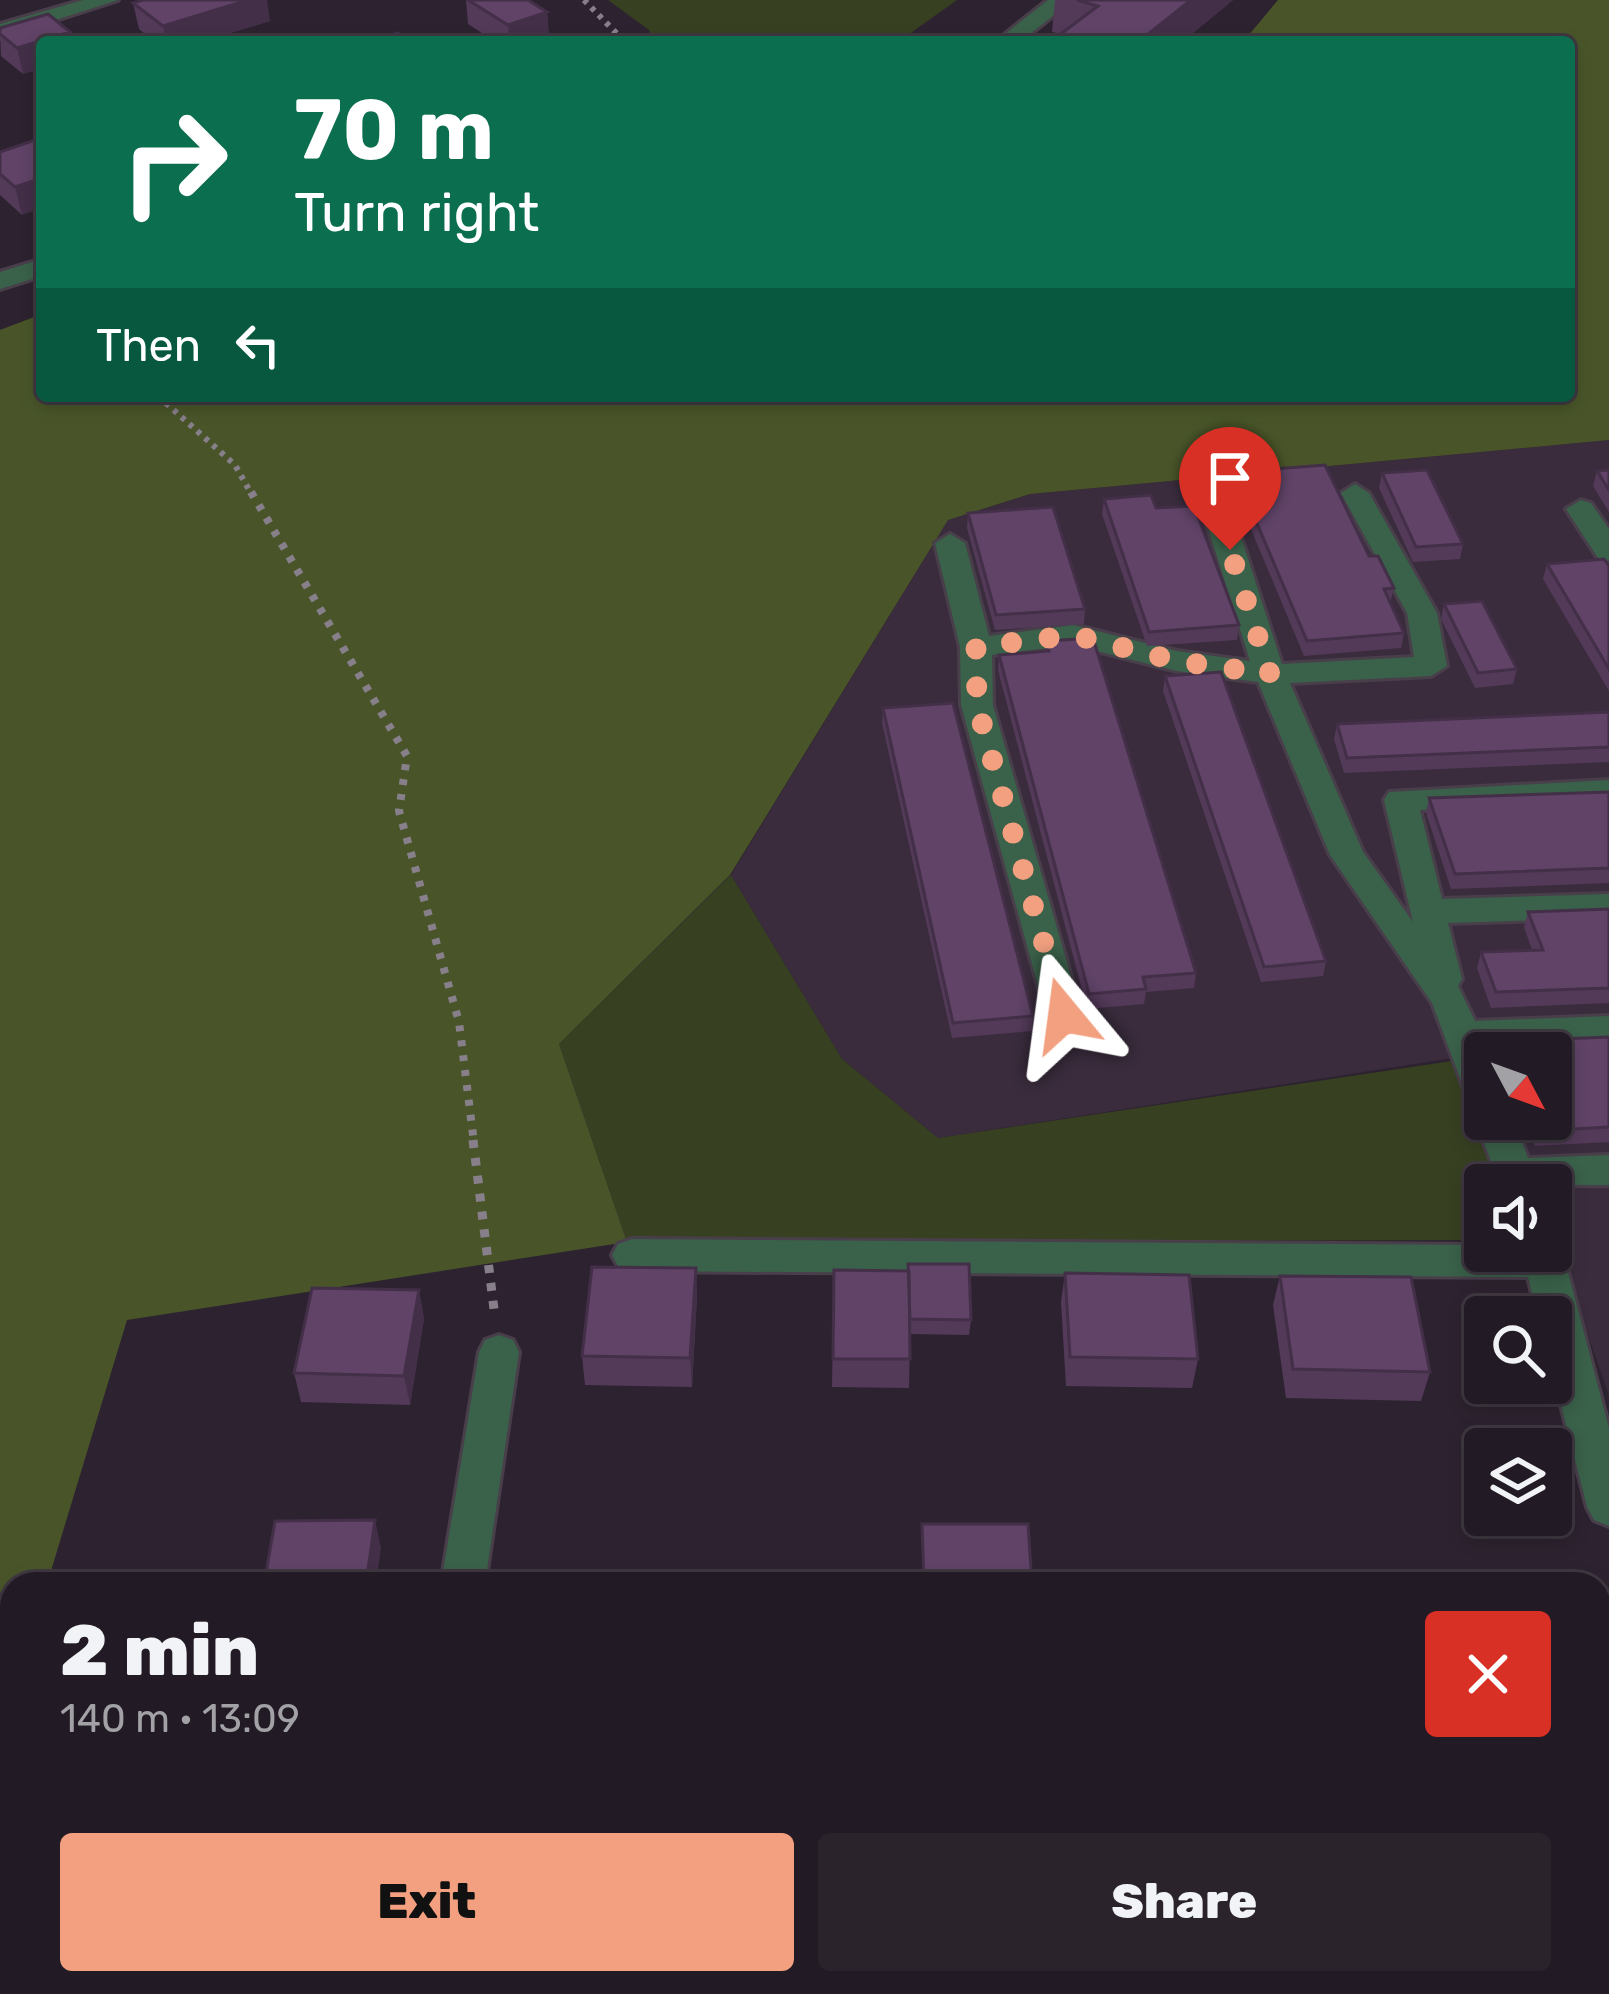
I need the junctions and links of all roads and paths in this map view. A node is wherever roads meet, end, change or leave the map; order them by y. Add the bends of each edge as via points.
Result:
1 (106, 0) edge
2 (584, 0) edge
3 (1062, 0) edge
4 (0, 31) edge
5 (619, 36) edge
6 (1014, 36) edge
7 (36, 269) edge
8 (0, 281) edge
9 (165, 402) edge
10 (1355, 493) dead end
11 (1216, 509) dead end
12 (1581, 509) dead end
13 (950, 543) dead end
14 (1609, 552) edge
15 (976, 647) junction
16 (1270, 674) junction
17 (1609, 790) edge
18 (1609, 906) edge
19 (1428, 911) junction
20 (1064, 1015) dead end
21 (1456, 1018) junction
22 (1609, 1029) edge
23 (1464, 1039) edge
24 (1609, 1170) edge
25 (1572, 1174) edge
26 (632, 1256) dead end
27 (1464, 1256) edge
28 (1547, 1272) edge
29 (499, 1352) joint
30 (1607, 1490) edge
31 (465, 1572) edge

1 - 4 street
2 - 5 path
3 - 6 street
7 - 8 street
9 - 29 path via 235,465 407,756 399,811 459,1022
10 - 16 street via 1422,614 1431,666
11 - 16 street
12 - 14 street
13 - 15 street
15 - 16 street via 1073,635
15 - 20 street via 977,705
16 - 21 street via 1347,855
17 - 19 street via 1401,800
18 - 19 street
19 - 21 street
21 - 22 street
21 - 23 street
24 - 25 street
26 - 27 street
28 - 30 street
29 - 31 street

